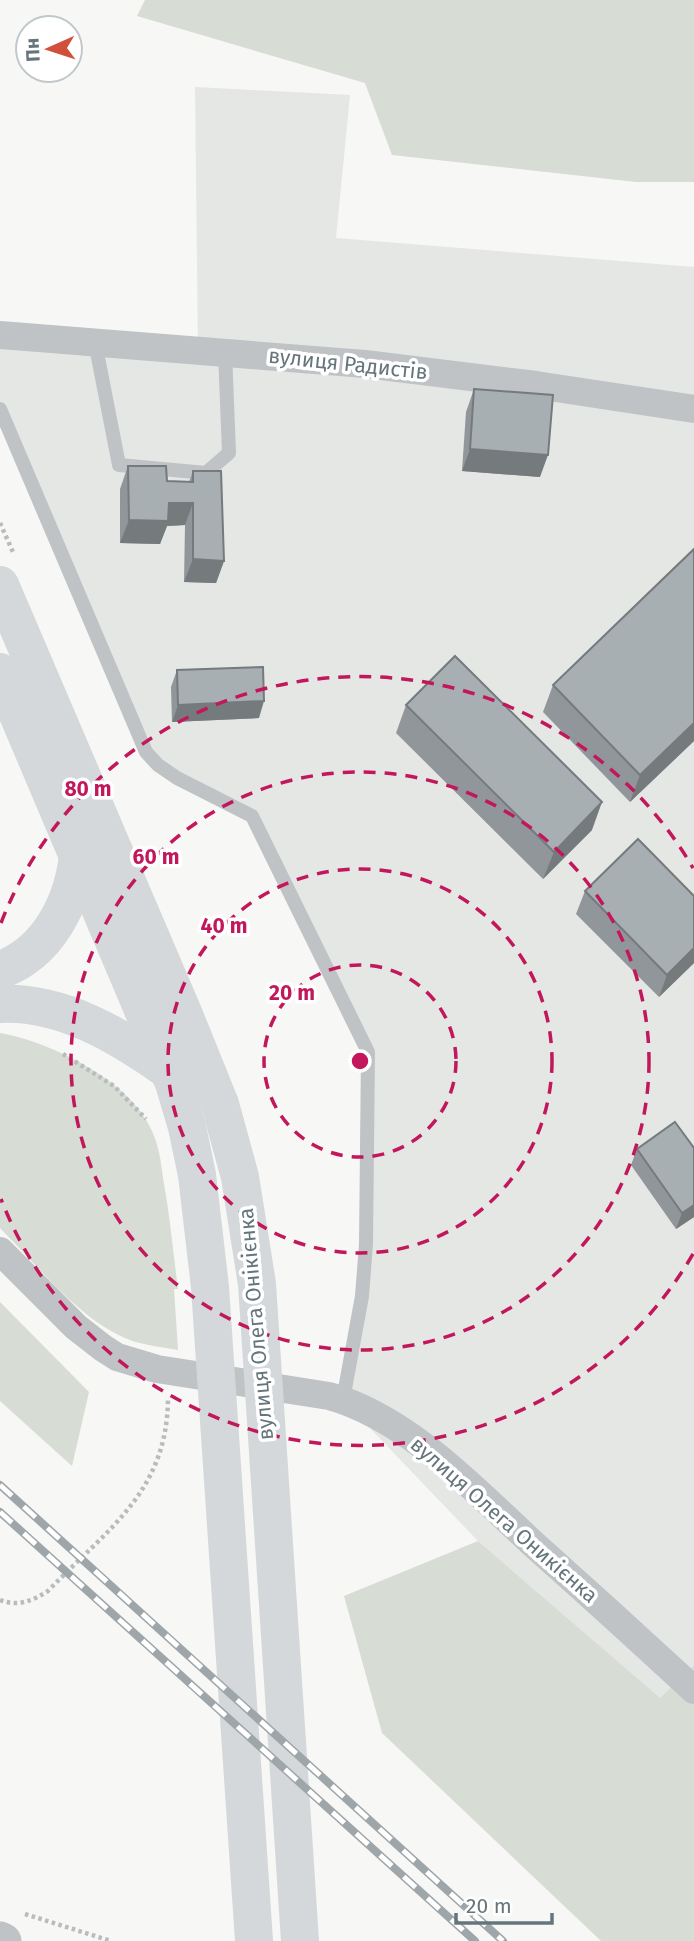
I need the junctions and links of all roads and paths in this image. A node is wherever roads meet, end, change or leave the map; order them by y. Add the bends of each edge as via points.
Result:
1 (0, 335) edge
2 (95, 342) junction
3 (225, 352) junction
4 (694, 409) edge
5 (0, 410) edge
6 (0, 585) edge
7 (0, 672) edge
8 (78, 855) junction
9 (0, 970) edge
10 (0, 1004) edge
11 (56, 1050) dead end
12 (169, 1071) junction
13 (152, 1129) dead end
14 (0, 1251) edge
15 (168, 1395) dead end
16 (342, 1400) junction
17 (0, 1600) edge
18 (694, 1689) edge
19 (9, 1931) edge
20 (111, 1941) edge
21 (254, 1941) edge
22 (300, 1941) edge

1 - 2 street, вулиця Радистів
2 - 3 street, вулиця Радистів
2 - 3 lane via 119,465 206,473 229,453
3 - 4 street, вулиця Радистів via 391,367
5 - 16 lane via 146,752 177,778 253,816 368,1052 366,1244 362,1296
6 - 22 main road, вулиця Олега Онікієнка via 220,1104 240,1177 257,1284
7 - 8 main road, вулиця Олега Онікієнка
8 - 9 main road via 73,884 58,920 24,958
8 - 12 main road, вулиця Олега Онікієнка
10 - 12 main road via 71,1016 121,1039
11 - 13 path via 114,1086
12 - 21 main road, вулиця Олега Онікієнка via 187,1127 204,1224
14 - 16 street, вулиця Олега Оникієнка via 76,1327 117,1357 157,1369
15 - 17 path via 167,1423 156,1466 113,1527 48,1591 17,1604
16 - 18 street, вулиця Олега Оникієнка via 379,1417 455,1472
19 - 20 path

